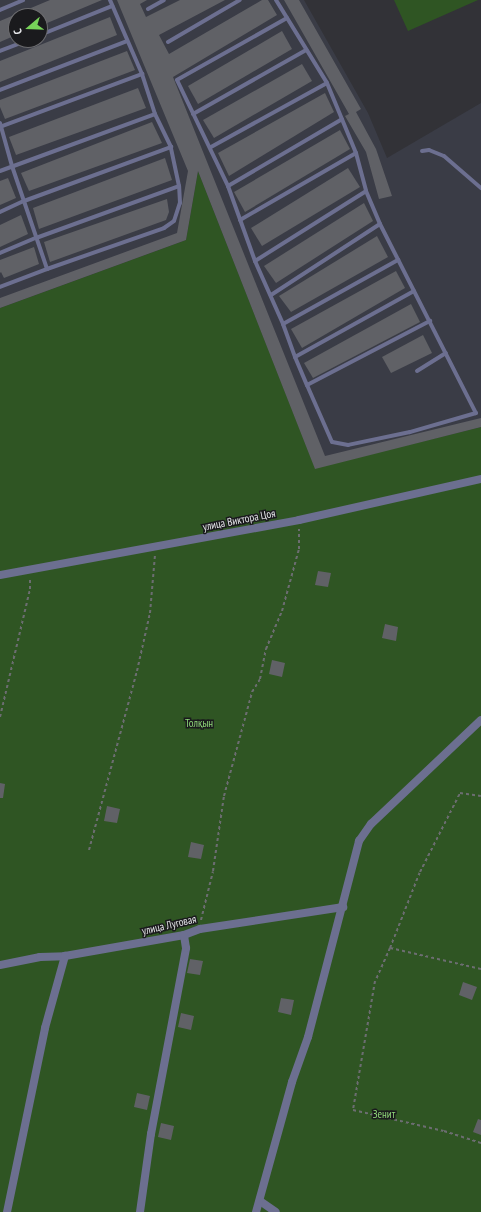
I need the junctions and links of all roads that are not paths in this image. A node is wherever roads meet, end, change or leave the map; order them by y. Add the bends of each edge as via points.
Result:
1 (23, 0) edge
2 (110, 0) edge
3 (164, 0) edge
4 (240, 0) edge
5 (276, 0) edge
6 (112, 6) junction
7 (148, 9) dead end
8 (0, 10) edge
9 (287, 18) junction
10 (48, 32) edge
11 (127, 41) junction
12 (168, 42) dead end
13 (306, 50) junction
14 (142, 74) junction
15 (327, 83) junction
16 (0, 90) edge
17 (155, 114) junction
18 (193, 114) junction
19 (342, 119) junction
20 (0, 125) edge
21 (171, 147) junction
22 (211, 147) junction
23 (422, 151) dead end
24 (356, 153) junction
25 (12, 166) junction
26 (0, 171) edge
27 (179, 186) junction
28 (228, 186) junction
29 (481, 188) edge
30 (366, 191) junction
31 (24, 201) junction
32 (0, 212) edge
33 (240, 220) junction
34 (380, 224) junction
35 (36, 238) junction
36 (0, 253) edge
37 (398, 260) junction
38 (255, 261) junction
39 (47, 269) junction
40 (0, 287) edge
41 (414, 291) junction
42 (271, 295) junction
43 (430, 321) junction
44 (283, 324) junction
45 (446, 353) junction
46 (295, 357) junction
47 (417, 371) dead end
48 (307, 385) junction
49 (481, 479) edge
50 (0, 575) edge
51 (481, 720) edge
52 (343, 907) junction
53 (184, 935) junction
54 (65, 956) junction
55 (0, 965) edge
56 (260, 1201) junction
57 (7, 1212) edge
58 (140, 1212) edge
59 (256, 1212) edge
60 (276, 1212) edge

1 - 8 lane
2 - 6 lane
3 - 7 lane
4 - 12 lane
5 - 9 lane
6 - 10 lane
6 - 11 lane
9 - 13 lane
9 - 18 lane via 177,80
11 - 14 lane
11 - 16 lane
13 - 15 lane
13 - 18 lane
14 - 17 lane
14 - 20 lane
15 - 19 lane
15 - 22 lane
17 - 21 lane
17 - 25 lane
18 - 22 lane
19 - 24 lane
19 - 28 lane
20 - 25 lane
21 - 27 lane
21 - 31 lane
22 - 28 lane
23 - 29 lane via 429,150 444,156
24 - 30 lane
24 - 33 lane
25 - 26 lane
25 - 31 lane
27 - 35 lane
27 - 39 lane via 180,203 174,221 164,228
28 - 33 lane
30 - 34 lane
30 - 38 lane
31 - 32 lane
31 - 35 lane
33 - 38 lane
34 - 37 lane
34 - 42 lane
35 - 36 lane
35 - 39 lane
37 - 41 lane
37 - 44 lane
38 - 42 lane
39 - 40 lane
41 - 43 lane
41 - 46 lane
42 - 44 lane
43 - 45 lane
43 - 48 lane
44 - 46 lane
45 - 47 lane
45 - 48 lane via 476,412 410,432 348,445 332,442
46 - 48 lane
49 - 50 street, улица Виктора Цоя via 298,520
51 - 52 street via 371,824 359,841
52 - 53 street, улица Луговая via 200,929
52 - 56 street
53 - 54 street, улица Луговая
53 - 58 street via 186,948 151,1134
54 - 55 street, улица Луговая via 40,957
54 - 57 street via 45,1028
56 - 59 street
56 - 60 street

